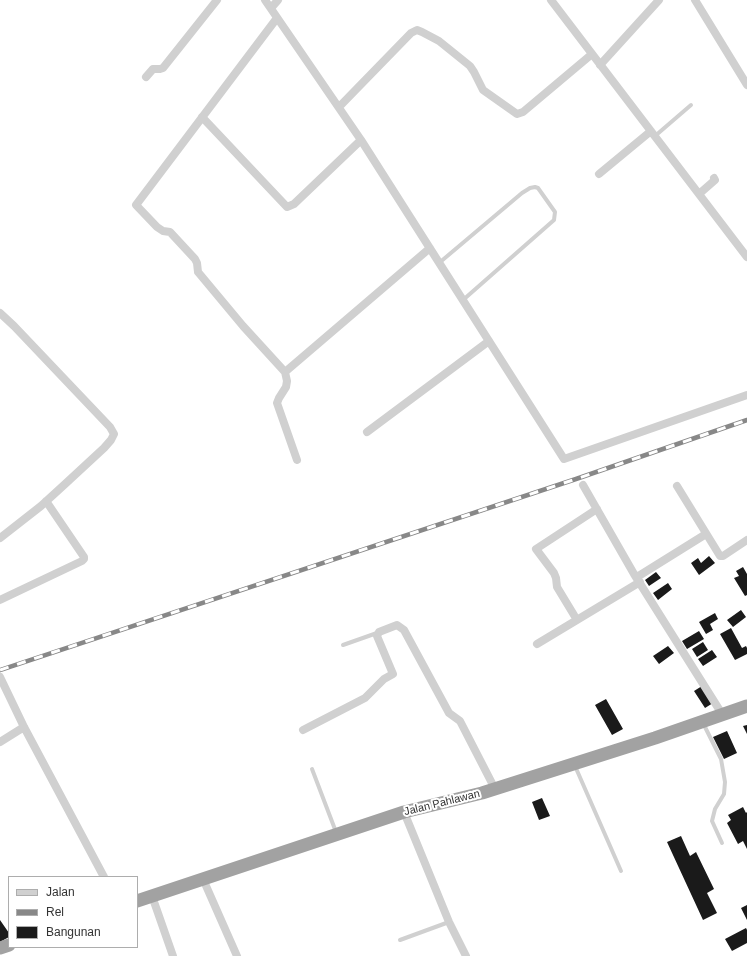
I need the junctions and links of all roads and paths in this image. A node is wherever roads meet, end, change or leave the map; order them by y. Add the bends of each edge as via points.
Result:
1 (217, 0) edge
2 (265, 0) edge
3 (278, 0) edge
4 (551, 0) edge
5 (659, 0) edge
6 (695, 0) edge
7 (271, 8) junction
8 (277, 18) junction
9 (592, 54) junction
10 (600, 65) junction
11 (146, 77) dead end
12 (747, 85) edge
13 (691, 105) dead end
14 (339, 108) junction
15 (202, 117) junction
16 (653, 133) junction
17 (361, 140) junction
18 (599, 174) dead end
19 (714, 178) dead end
20 (699, 194) junction
21 (430, 248) junction
22 (747, 257) edge
23 (439, 263) junction
24 (463, 300) junction
25 (0, 313) edge
26 (489, 341) junction
27 (285, 372) junction
28 (747, 395) edge
29 (367, 432) dead end
30 (297, 460) dead end
31 (583, 485) dead end
32 (677, 486) dead end
33 (46, 501) junction
34 (597, 509) junction
35 (706, 534) junction
36 (0, 538) edge
37 (747, 540) edge
38 (638, 579) junction
39 (0, 600) edge
40 (577, 620) junction
41 (378, 633) junction
42 (537, 644) dead end
43 (343, 645) dead end
44 (0, 677) edge
45 (747, 706) edge
46 (722, 714) junction
47 (702, 721) junction
48 (24, 728) junction
49 (303, 730) dead end
50 (0, 742) edge
51 (574, 764) junction
52 (312, 769) dead end
53 (495, 789) junction
54 (404, 812) junction
55 (337, 834) junction
56 (722, 842) dead end
57 (621, 871) dead end
58 (103, 876) edge
59 (203, 879) junction
60 (152, 896) junction
61 (138, 901) edge
62 (449, 922) junction
63 (400, 940) dead end
64 (173, 956) edge
65 (237, 956) edge
66 (466, 956) edge

1 - 11 street via 163,68 153,69
2 - 7 street
3 - 7 street
4 - 9 street
5 - 10 street
6 - 12 street
7 - 8 street
8 - 14 street
8 - 15 street
9 - 10 street
9 - 14 street via 524,112 517,114 483,90 470,66 439,41 417,30 411,33
10 - 16 street
13 - 16 lane
14 - 17 street
15 - 17 street via 286,207 294,204
15 - 27 street via 136,205 157,227 170,232 190,254 197,263 198,272
16 - 18 street
16 - 20 street
17 - 21 street
19 - 20 street via 715,180
20 - 22 street
21 - 23 street
21 - 27 street
23 - 24 street
23 - 24 lane via 530,188 538,188 555,212 554,220
24 - 26 street
25 - 33 street via 114,434 104,448
26 - 28 street via 564,459
26 - 29 street
27 - 30 street via 286,388 277,403
31 - 34 street
32 - 35 street
33 - 36 street
33 - 39 street via 84,559
34 - 38 street
34 - 40 street via 536,549 554,573 557,587
35 - 37 street via 720,556
35 - 38 street
38 - 40 street
38 - 46 street
40 - 42 street
41 - 43 lane
41 - 49 street via 378,641 393,674 365,698
41 - 53 street via 397,625 404,630 450,713 460,721
44 - 48 street
45 - 46 highway, Jalan Pahlawan
46 - 47 highway, Jalan Pahlawan
47 - 51 highway, Jalan Pahlawan
47 - 56 lane via 721,759 725,782 724,794 715,809 712,821
48 - 50 street
48 - 58 street
51 - 53 highway, Jalan Pahlawan
51 - 57 lane
52 - 55 lane
53 - 54 highway, Jalan Pahlawan
54 - 55 highway, Jalan Pahlawan
54 - 62 street
55 - 59 highway, Jalan Pahlawan
59 - 60 highway, Jalan Pahlawan
59 - 65 street
60 - 61 highway, Jalan Pahlawan
60 - 64 street
62 - 63 lane
62 - 66 street

